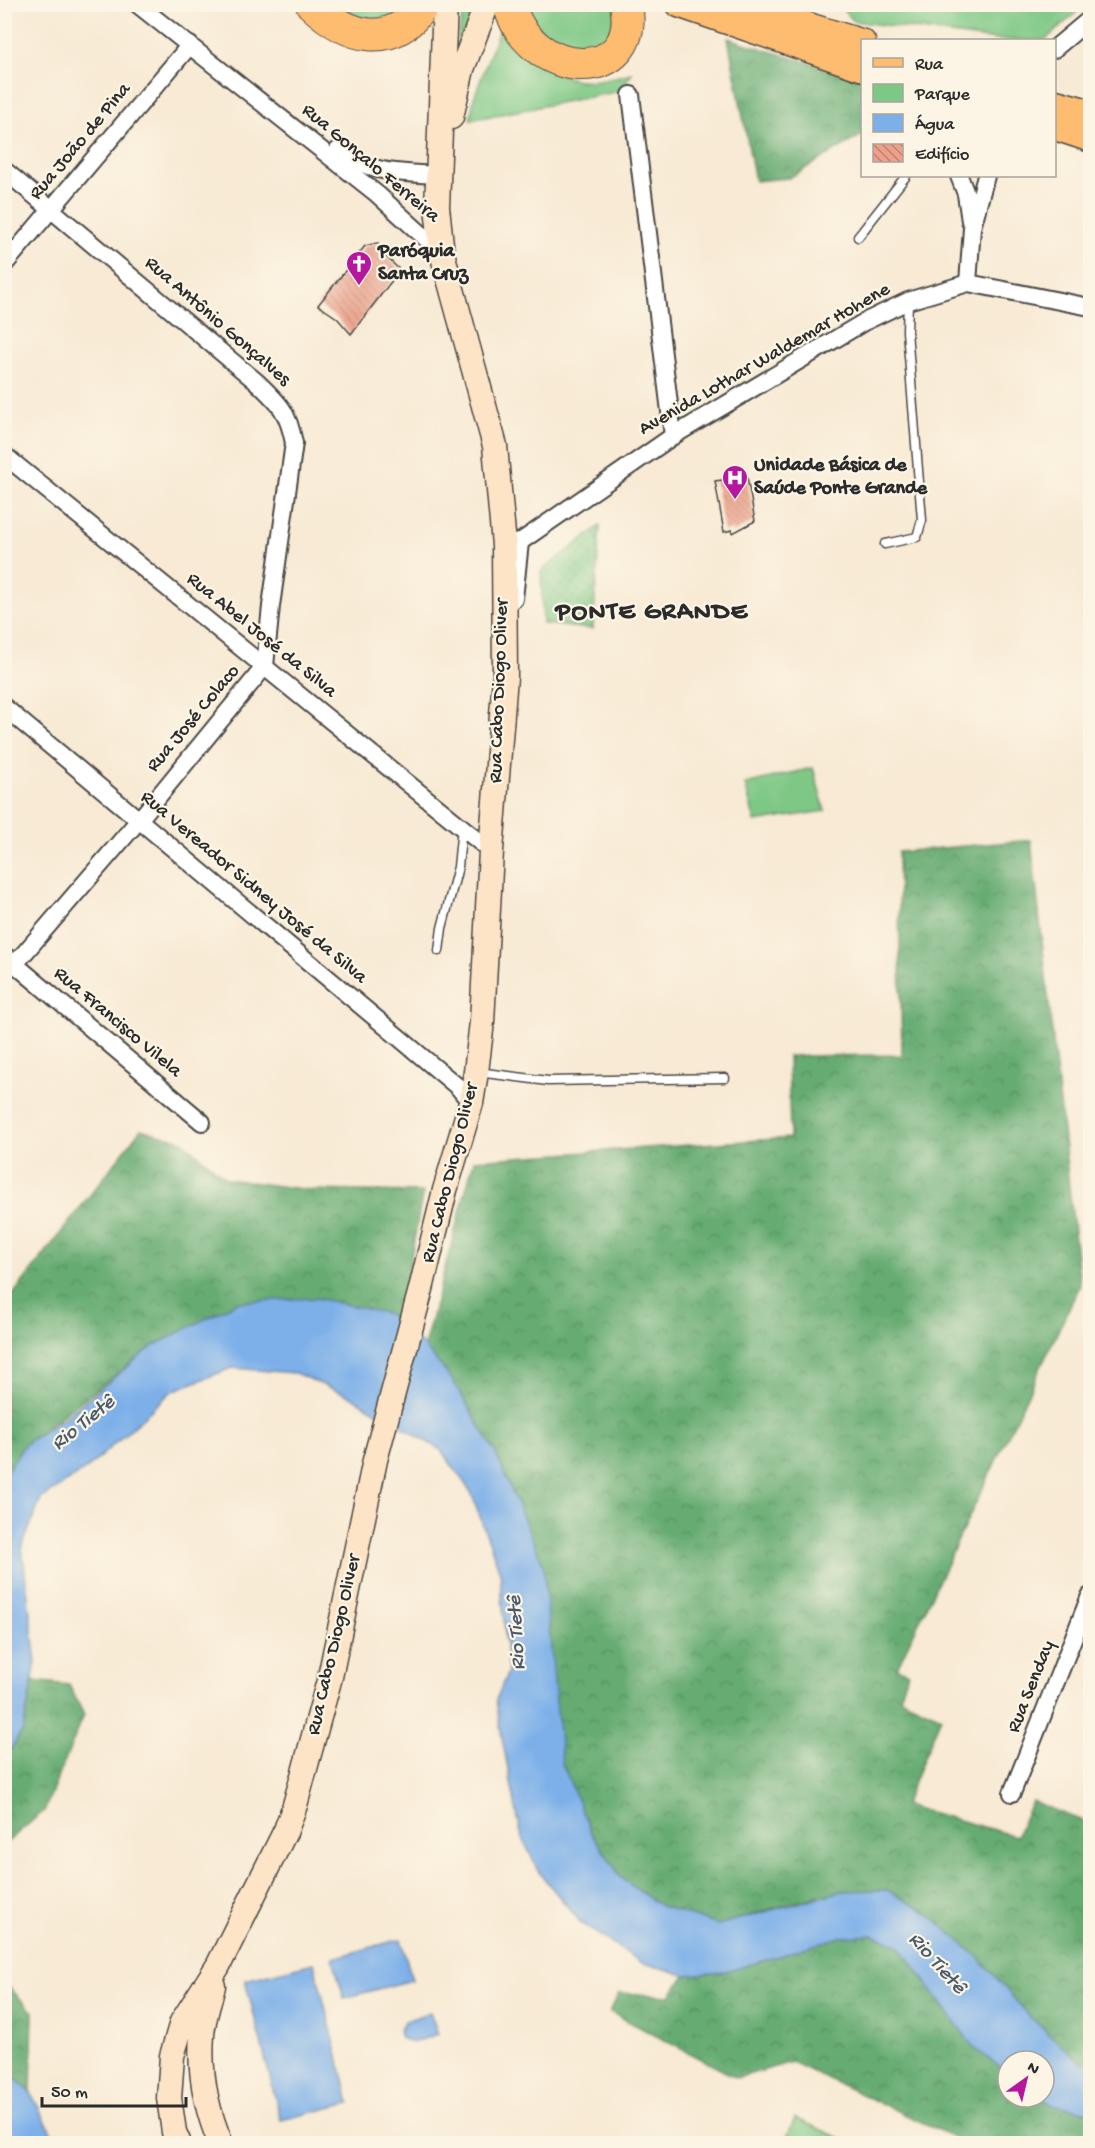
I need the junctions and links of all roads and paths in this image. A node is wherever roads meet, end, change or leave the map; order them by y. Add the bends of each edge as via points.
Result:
1 (137, 4) edge
2 (312, 4) edge
3 (424, 4) edge
4 (445, 4) edge
5 (487, 4) edge
6 (509, 4) edge
7 (626, 4) edge
8 (680, 4) edge
9 (748, 4) edge
10 (1090, 19) edge
11 (861, 43) edge
12 (190, 45) junction
13 (1056, 47) edge
14 (861, 67) edge
15 (631, 95) dead end
16 (1056, 104) edge
17 (271, 109) junction
18 (1090, 113) edge
19 (1056, 127) edge
20 (1090, 138) edge
21 (4, 170) edge
22 (437, 175) junction
23 (905, 177) edge
24 (959, 177) edge
25 (986, 177) edge
26 (52, 209) junction
27 (972, 228) junction
28 (858, 237) dead end
29 (442, 253) junction
30 (4, 265) edge
31 (968, 283) junction
32 (908, 301) junction
33 (1090, 307) edge
34 (674, 436) junction
35 (4, 455) edge
36 (512, 543) junction
37 (885, 544) dead end
38 (265, 666) junction
39 (4, 707) edge
40 (139, 820) junction
41 (462, 826) junction
42 (491, 851) junction
43 (439, 951) dead end
44 (8, 965) edge
45 (476, 1072) junction
46 (725, 1078) dead end
47 (471, 1102) junction
48 (202, 1122) dead end
49 (1090, 1596) edge
50 (1012, 1792) dead end
51 (218, 1966) junction
52 (179, 2144) edge
53 (221, 2144) edge

1 - 12 street, Rua Gonçalo Ferreira
2 - 3 highway via 356,33 377,36 408,23
4 - 22 main road
5 - 22 main road via 462,69
6 - 7 highway via 521,33 541,51 558,61 578,65 608,58 618,48 627,25
8 - 14 main road
9 - 11 main road
10 - 13 street
12 - 17 street, Rua Gonçalo Ferreira
12 - 26 street, Rua João de Pina
15 - 34 street
16 - 18 main road
17 - 22 street, Rua Gonçalo Ferreira via 369,168
17 - 29 street, Rua Gonçalo Ferreira via 377,194
19 - 20 main road
21 - 26 street, Rua Antônio Gonçalves
22 - 29 main road, Rua Cabo Diogo Oliver
23 - 28 lane
24 - 27 street
25 - 27 street
26 - 30 street, Rua João de Pina
26 - 38 street, Rua Antônio Gonçalves via 258,383 278,402 290,421 294,443
27 - 31 street
29 - 36 main road, Rua Cabo Diogo Oliver via 495,446
31 - 32 street, Avenida Lothar Waldemar Hohene
31 - 33 street, Avenida Lothar Waldemar Hohene
32 - 34 street, Avenida Lothar Waldemar Hohene via 864,322
32 - 37 lane via 922,520 917,537
34 - 36 street, Avenida Lothar Waldemar Hohene
35 - 38 street, Rua Abel José da Silva
36 - 42 main road, Rua Cabo Diogo Oliver
38 - 40 street, Rua José Colaco
38 - 41 street, Rua Abel José da Silva
39 - 40 street, Rua Vereador Sidney José da Silva
40 - 44 street, Rua José Colaco
40 - 47 street, Rua Vereador Sidney José da Silva via 449,1079
41 - 42 street, Rua Abel José da Silva
41 - 43 lane via 458,867
42 - 45 main road, Rua Cabo Diogo Oliver
44 - 48 street, Rua Francisco Vilela
45 - 46 lane via 548,1081
45 - 47 main road, Rua Cabo Diogo Oliver
47 - 51 main road, Rua Cabo Diogo Oliver via 375,1460 330,1677 295,1805
49 - 50 street, Rua Senday
51 - 52 main road, Rua Cabo Diogo Oliver via 182,2022 172,2056 169,2098
51 - 53 main road, Rua Cabo Diogo Oliver via 202,2034 202,2076 210,2119

